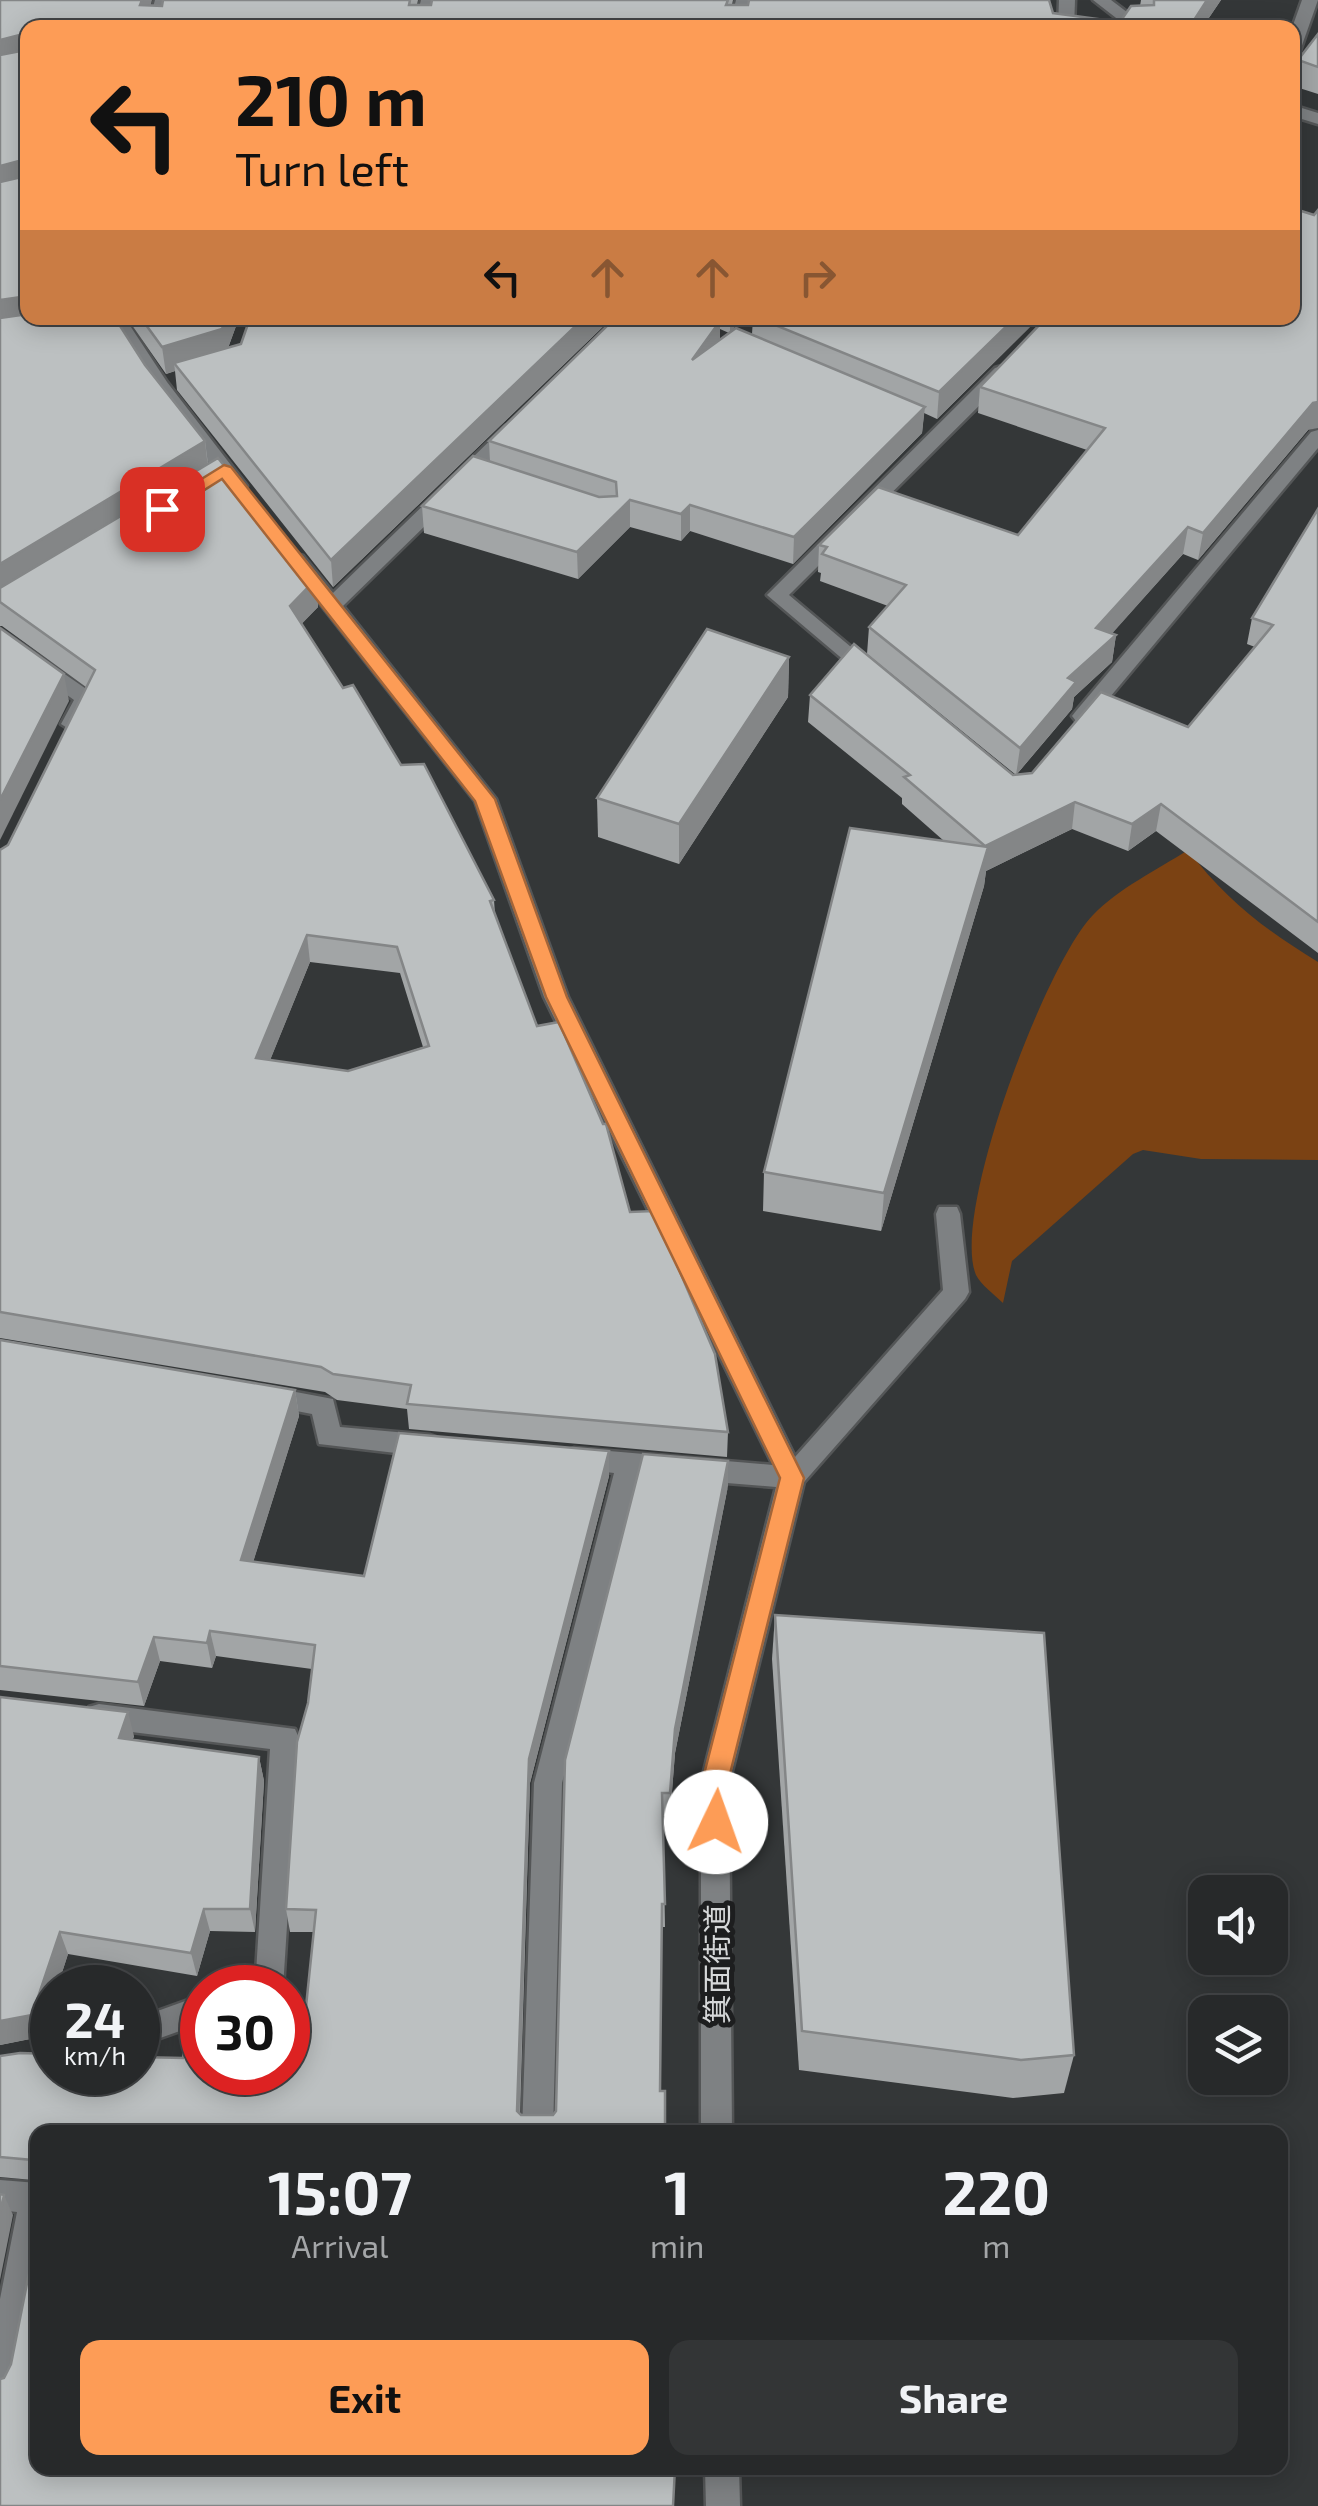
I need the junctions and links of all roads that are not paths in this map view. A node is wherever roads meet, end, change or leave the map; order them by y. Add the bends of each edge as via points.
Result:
1 (1102, 0) edge
2 (1312, 6) edge
3 (1129, 20) edge
4 (1300, 33) edge
5 (116, 325) edge
6 (1013, 360) edge
7 (527, 415) edge
8 (1318, 436) edge
9 (248, 501) edge
10 (284, 546) edge
11 (332, 606) junction
12 (0, 636) edge
13 (882, 682) edge
14 (1068, 734) edge
15 (60, 750) edge
16 (948, 1214) dead end
17 (228, 1390) edge
18 (460, 1449) edge
19 (554, 1457) edge
20 (630, 1464) junction
21 (792, 1478) junction
22 (76, 1713) edge
23 (272, 1965) edge
24 (538, 2125) edge
25 (717, 2125) edge
26 (0, 2196) edge
27 (30, 2198) edge
28 (30, 2233) edge
29 (0, 2381) edge
30 (722, 2475) edge
31 (723, 2506) edge

1 - 3 street
2 - 4 street
5 - 9 street via 169,382 217,475
6 - 13 street via 935,428 777,596
7 - 11 street via 479,474
8 - 14 street
10 - 11 street
11 - 21 street via 485,799 556,997
12 - 15 street via 86,698
16 - 21 street via 956,1292
17 - 18 street via 324,1406 328,1438
19 - 20 street
20 - 21 street
20 - 24 street via 548,1783
21 - 25 street, 箕面街道 via 715,1782
22 - 23 street via 286,1738
26 - 27 street
28 - 29 street
30 - 31 street

